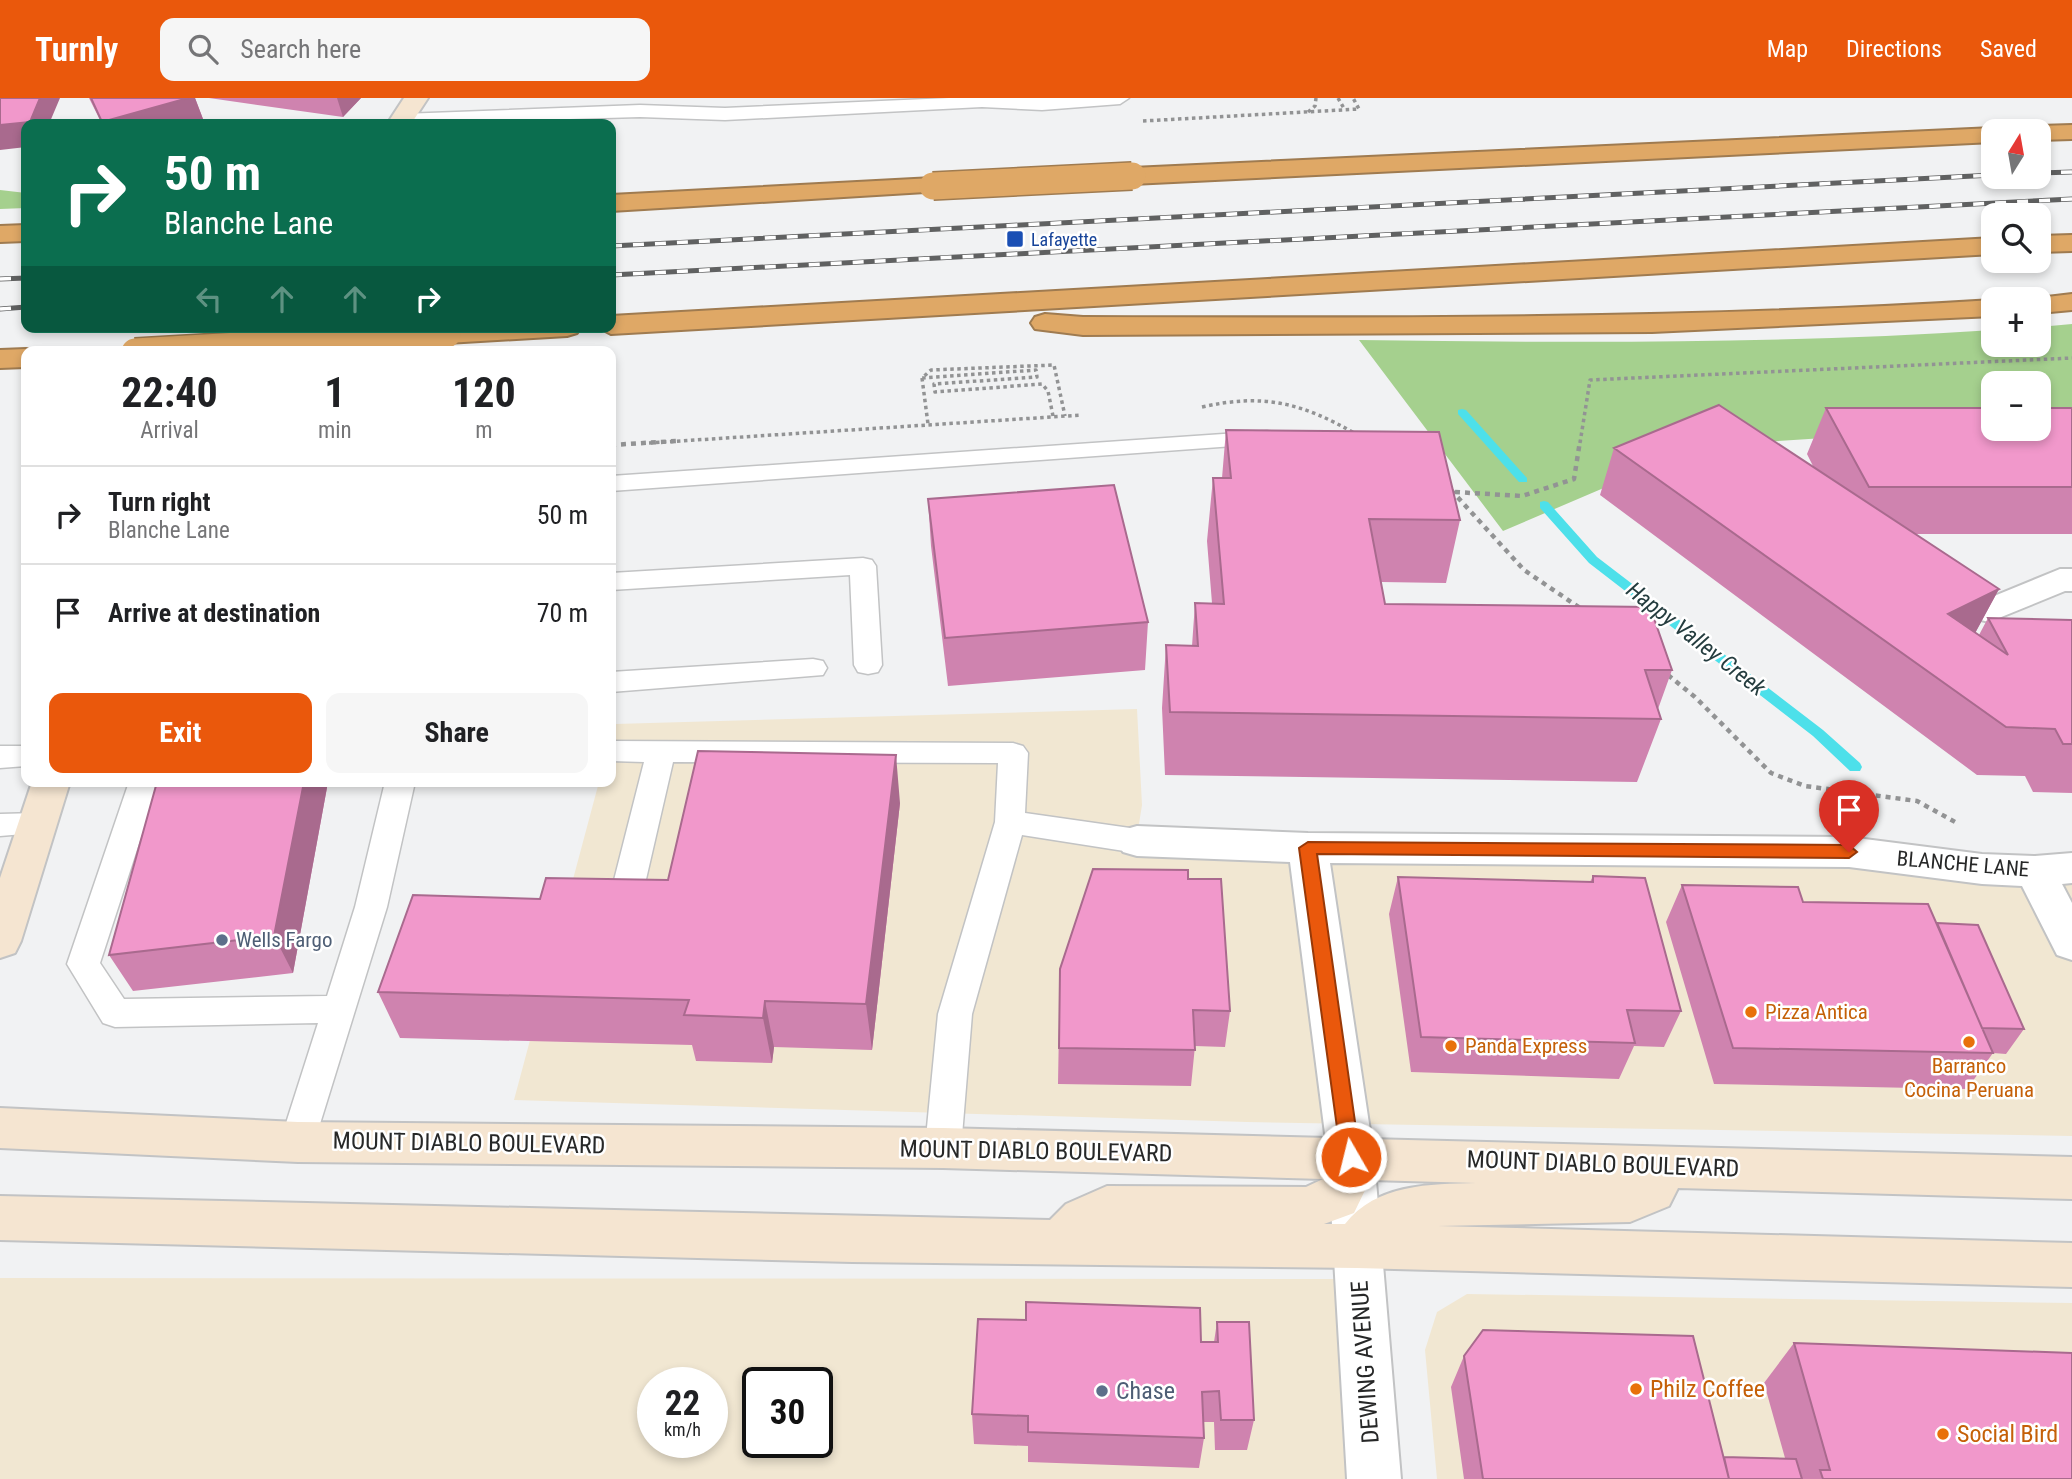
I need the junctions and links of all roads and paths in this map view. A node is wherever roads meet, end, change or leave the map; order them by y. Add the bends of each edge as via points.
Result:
1 (416, 98) edge
2 (1119, 98) edge
3 (1316, 98) edge
4 (1338, 98) edge
5 (1353, 98) edge
6 (974, 100) edge
7 (641, 105) edge
8 (1345, 110) junction
9 (1308, 112) junction
10 (403, 119) edge
11 (443, 119) edge
12 (1143, 121) dead end
13 (2072, 132) edge
14 (2051, 133) edge
15 (1981, 136) edge
16 (616, 203) edge
17 (21, 233) edge
18 (0, 234) edge
19 (2072, 243) edge
20 (2051, 244) edge
21 (1981, 247) edge
22 (2072, 303) edge
23 (2051, 304) edge
24 (900, 309) junction
25 (1981, 309) edge
26 (616, 325) edge
27 (464, 333) edge
28 (239, 346) edge
29 (21, 358) edge
30 (2072, 358) edge
31 (0, 359) edge
32 (922, 378) junction
33 (1200, 408) dead end
34 (1093, 414) dead end
35 (1053, 416) junction
36 (1065, 416) junction
37 (928, 424) junction
38 (1270, 438) edge
39 (1365, 439) edge
40 (616, 445) edge
41 (616, 484) edge
42 (1444, 485) edge
43 (1454, 492) junction
44 (2072, 580) edge
45 (616, 582) edge
46 (1989, 611) edge
47 (1588, 614) edge
48 (868, 665) dead end
49 (813, 668) dead end
50 (1663, 671) edge
51 (616, 682) edge
52 (616, 751) edge
53 (662, 752) junction
54 (21, 756) edge
55 (0, 757) edge
56 (47, 787) edge
57 (142, 787) edge
58 (399, 787) edge
59 (1010, 821) junction
60 (18, 825) edge
61 (1959, 825) dead end
62 (1137, 841) joint
63 (1308, 848) junction
64 (2053, 869) edge
65 (628, 888) edge
66 (0, 941) edge
67 (2072, 943) edge
68 (340, 1009) junction
69 (0, 1128) edge
70 (299, 1142) junction
71 (943, 1148) junction
72 (1351, 1157) junction
73 (1665, 1166) junction
74 (2072, 1178) edge
75 (0, 1218) edge
76 (1061, 1242) junction
77 (1357, 1246) junction
78 (2072, 1265) edge
79 (1374, 1479) edge

1 - 10 main road
2 - 6 lane via 1024,103
3 - 9 path
4 - 8 path
5 - 8 path via 1359,109
6 - 7 lane via 725,114
7 - 11 lane
8 - 9 path
9 - 12 path
13 - 14 highway
15 - 16 highway, bridge
17 - 18 highway
19 - 20 highway
21 - 24 highway
22 - 23 highway
24 - 25 highway via 1083,326 1555,326 1837,320
24 - 26 highway
27 - 28 highway, bridge
29 - 31 highway
30 - 43 path via 1590,380 1574,479 1522,496
32 - 35 path via 1036,370 1037,377 934,384 935,392 1042,384
32 - 36 path via 931,370 1054,365
32 - 37 path
33 - 39 path via 1235,398 1275,399 1318,411
34 - 36 path
35 - 36 path
35 - 37 path
37 - 40 path
38 - 41 lane
42 - 43 path
43 - 47 path via 1524,570
44 - 46 street via 2060,580
45 - 48 lane via 863,566
49 - 51 lane
50 - 61 path via 1779,778 1805,786 1917,801
52 - 53 lane
53 - 59 lane via 1013,753
53 - 65 lane
54 - 55 lane
56 - 60 main road
57 - 68 lane via 83,964 115,1013
58 - 68 lane via 371,907
59 - 62 lane
59 - 71 lane via 955,1014
60 - 66 main road
62 - 63 street, BLANCHE LANE
63 - 64 street, BLANCHE LANE via 1849,852 1982,869
63 - 72 street
64 - 67 street
68 - 70 lane
69 - 70 main road, MOUNT DIABLO BOULEVARD
70 - 71 main road, MOUNT DIABLO BOULEVARD
71 - 72 main road, MOUNT DIABLO BOULEVARD
72 - 73 main road, MOUNT DIABLO BOULEVARD
72 - 76 main road via 1337,1198 1323,1205 1107,1207 1083,1219
72 - 77 street, DEWING AVENUE
73 - 74 main road, MOUNT DIABLO BOULEVARD
73 - 77 main road via 1652,1191 1630,1201 1423,1205 1392,1213 1371,1225
75 - 76 main road
76 - 77 main road
77 - 78 main road
77 - 79 street, DEWING AVENUE

